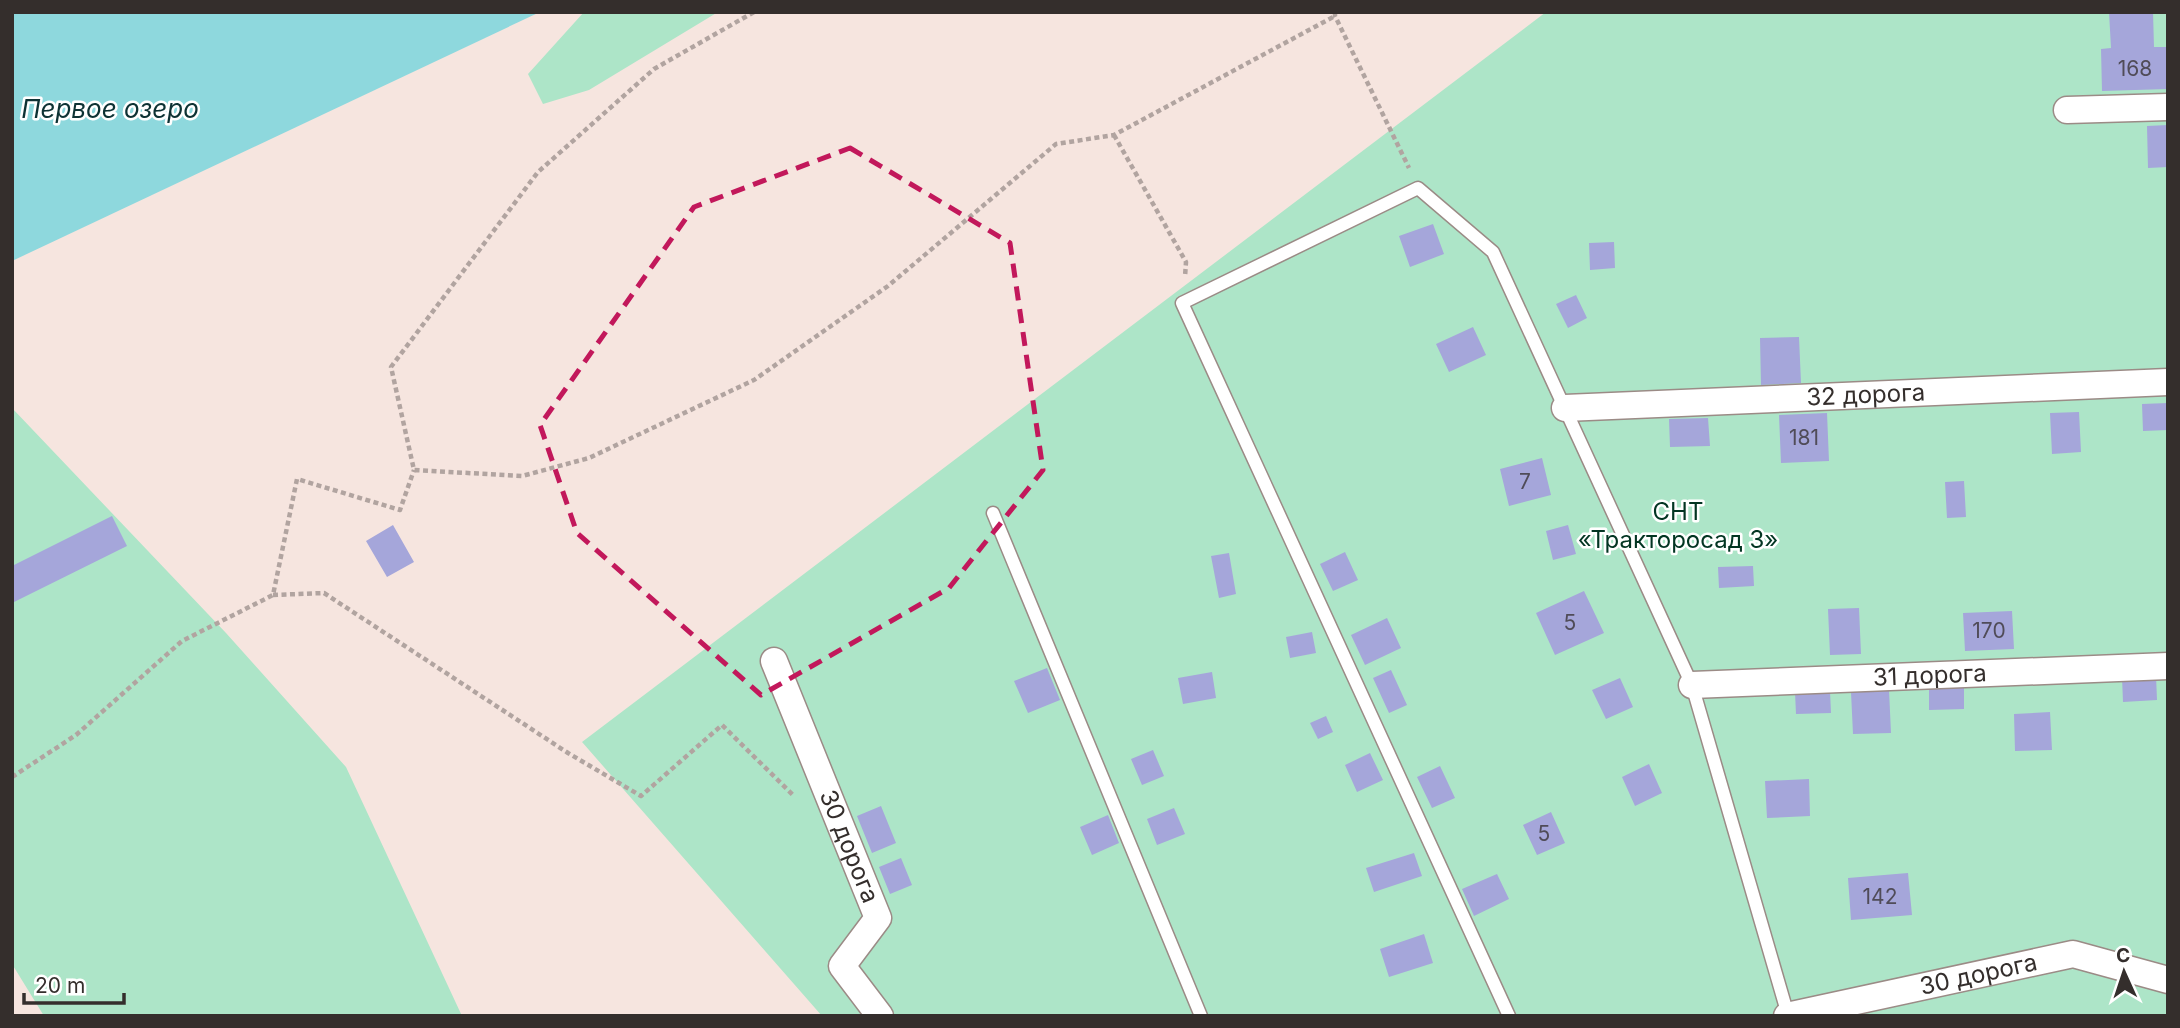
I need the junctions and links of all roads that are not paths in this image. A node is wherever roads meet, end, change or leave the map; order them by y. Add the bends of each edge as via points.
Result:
1 (2168, 107) edge
2 (2067, 110) dead end
3 (2168, 382) edge
4 (1565, 408) junction
5 (993, 513) dead end
6 (774, 661) dead end
7 (2168, 666) edge
8 (1692, 685) junction
9 (2168, 980) edge
10 (880, 1016) edge
11 (1201, 1016) edge
12 (1509, 1016) edge
13 (1787, 1016) edge

1 - 2 street
3 - 4 street, 32 дорога
4 - 8 lane
4 - 12 lane via 1493,252 1418,188 1182,303
5 - 11 lane
6 - 10 street, 30 дорога via 878,918 842,966
7 - 8 street, 31 дорога
8 - 13 lane
9 - 13 street, 30 дорога via 2073,954

